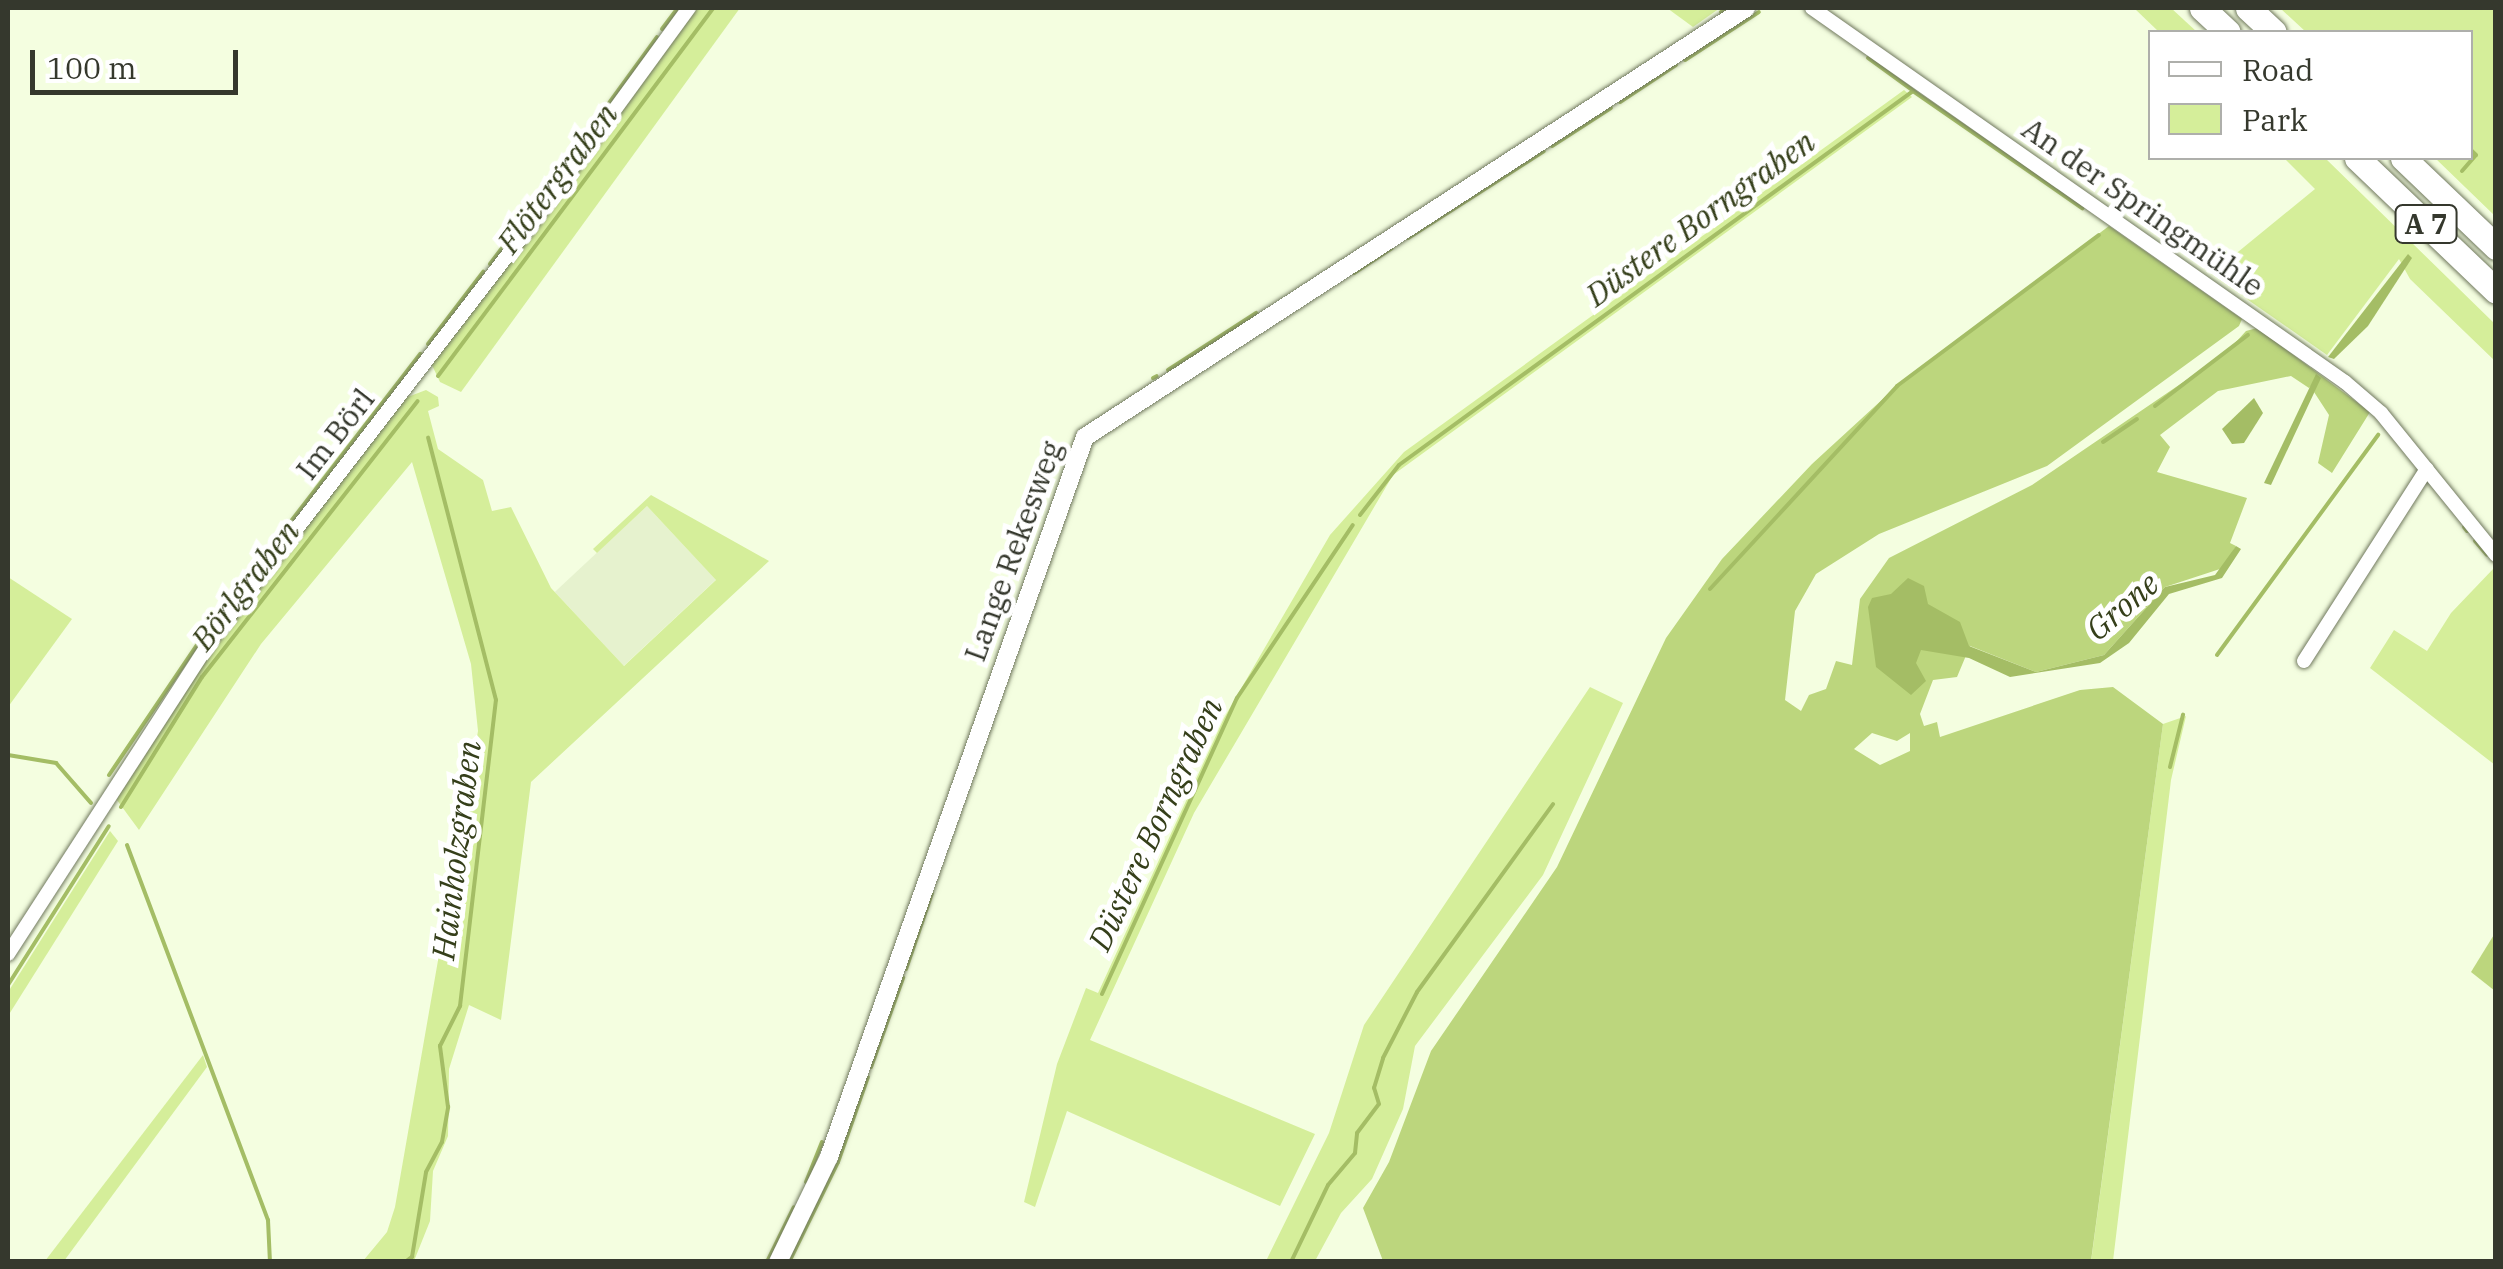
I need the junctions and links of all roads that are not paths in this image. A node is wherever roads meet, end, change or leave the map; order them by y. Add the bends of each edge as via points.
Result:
1 (689, 8) edge
2 (1746, 8) edge
3 (1812, 8) edge
4 (2202, 8) edge
5 (2248, 8) edge
6 (2226, 30) edge
7 (2272, 30) edge
8 (2359, 160) edge
9 (2405, 160) edge
10 (2496, 247) edge
11 (2496, 291) edge
12 (2428, 469) junction
13 (2496, 554) edge
14 (2304, 662) dead end
15 (8, 954) edge
16 (778, 1262) edge

1 - 15 street, Im Börl via 528,230 214,636
2 - 16 street, Lange Rekesweg via 1085,437 809,1202
3 - 12 street, An der Springmühle via 2345,382
4 - 6 highway
5 - 7 highway
8 - 11 highway, A 7
9 - 10 highway, A 7
12 - 13 street, An der Springmühle
12 - 14 street

